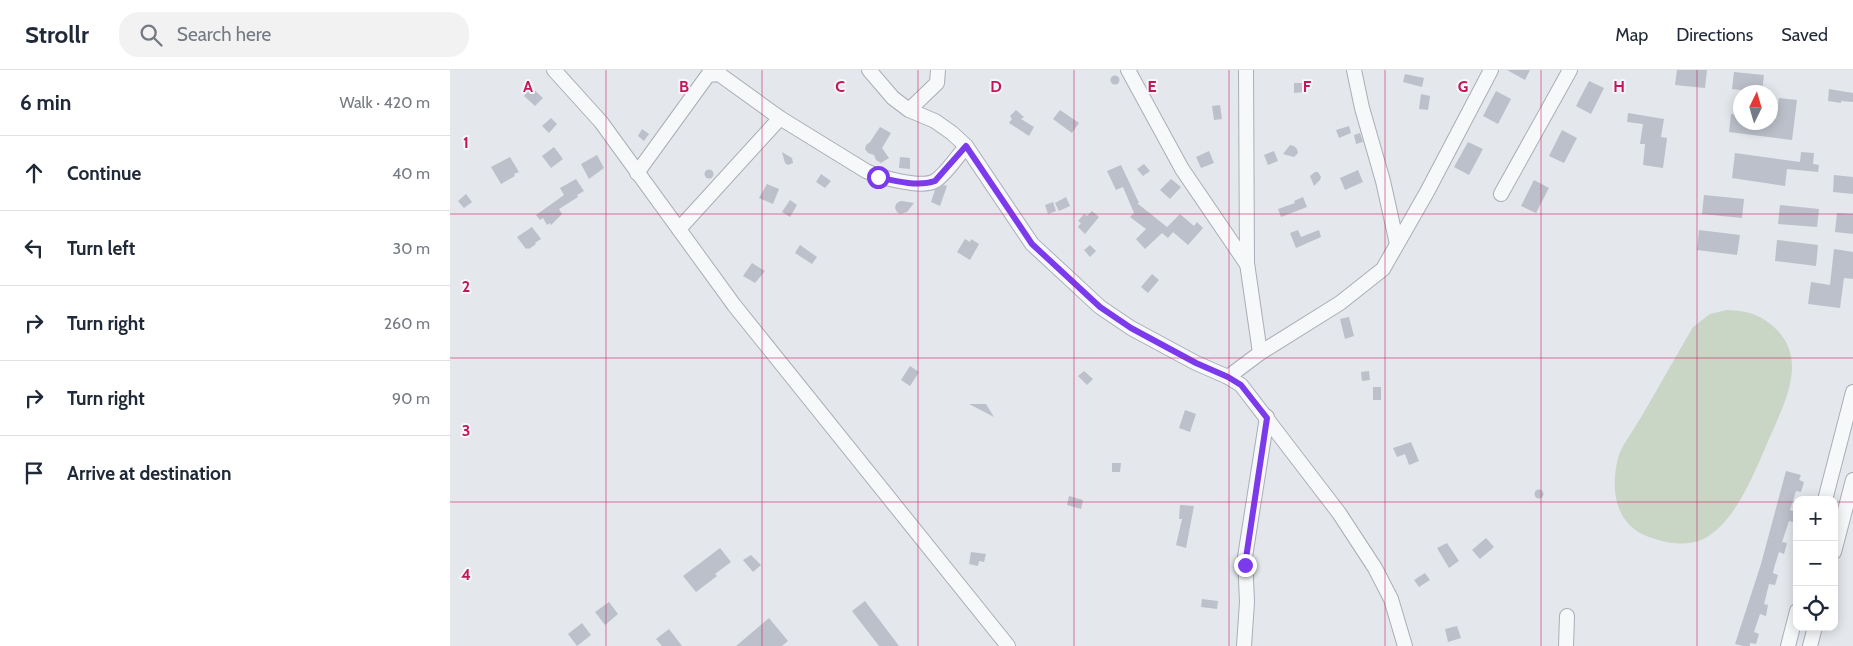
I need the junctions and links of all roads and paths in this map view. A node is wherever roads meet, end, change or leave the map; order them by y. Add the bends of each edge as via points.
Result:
1 (554, 70) edge
2 (869, 70) edge
3 (938, 70) edge
4 (1128, 70) edge
5 (1246, 70) edge
6 (1354, 70) edge
7 (1492, 70) edge
8 (1570, 70) edge
9 (909, 110) junction
10 (780, 118) junction
11 (966, 146) junction
12 (637, 173) junction
13 (1501, 194) dead end
14 (679, 230) junction
15 (1398, 244) junction
16 (1247, 263) junction
17 (1260, 353) junction
18 (1228, 377) junction
19 (1853, 392) edge
20 (1267, 418) junction
21 (1853, 480) edge
22 (1826, 496) edge
23 (1837, 541) edge
24 (1567, 616) dead end
25 (1793, 627) edge
26 (1814, 631) edge
27 (1008, 646) edge
28 (1244, 646) edge
29 (1405, 646) edge
30 (1566, 646) edge
31 (1788, 646) edge
32 (1810, 646) edge

1 - 12 street via 601,122
2 - 9 street via 893,98
3 - 9 street via 937,82
4 - 16 street via 1182,169
5 - 16 street
6 - 15 street
7 - 15 street
8 - 13 street
9 - 11 street via 935,121
10 - 11 street via 866,171 896,181 935,181
10 - 12 street via 719,74 708,75
10 - 14 street
11 - 18 street via 1032,244 1100,307 1131,328
12 - 14 street
14 - 27 street via 734,305
15 - 17 street via 1383,269 1369,281
16 - 17 street
17 - 18 street
18 - 20 street via 1241,385
19 - 22 street
20 - 28 street via 1245,557 1247,602
20 - 29 street via 1339,513 1375,568 1391,599
21 - 23 street
24 - 30 street
25 - 31 street
26 - 32 street

